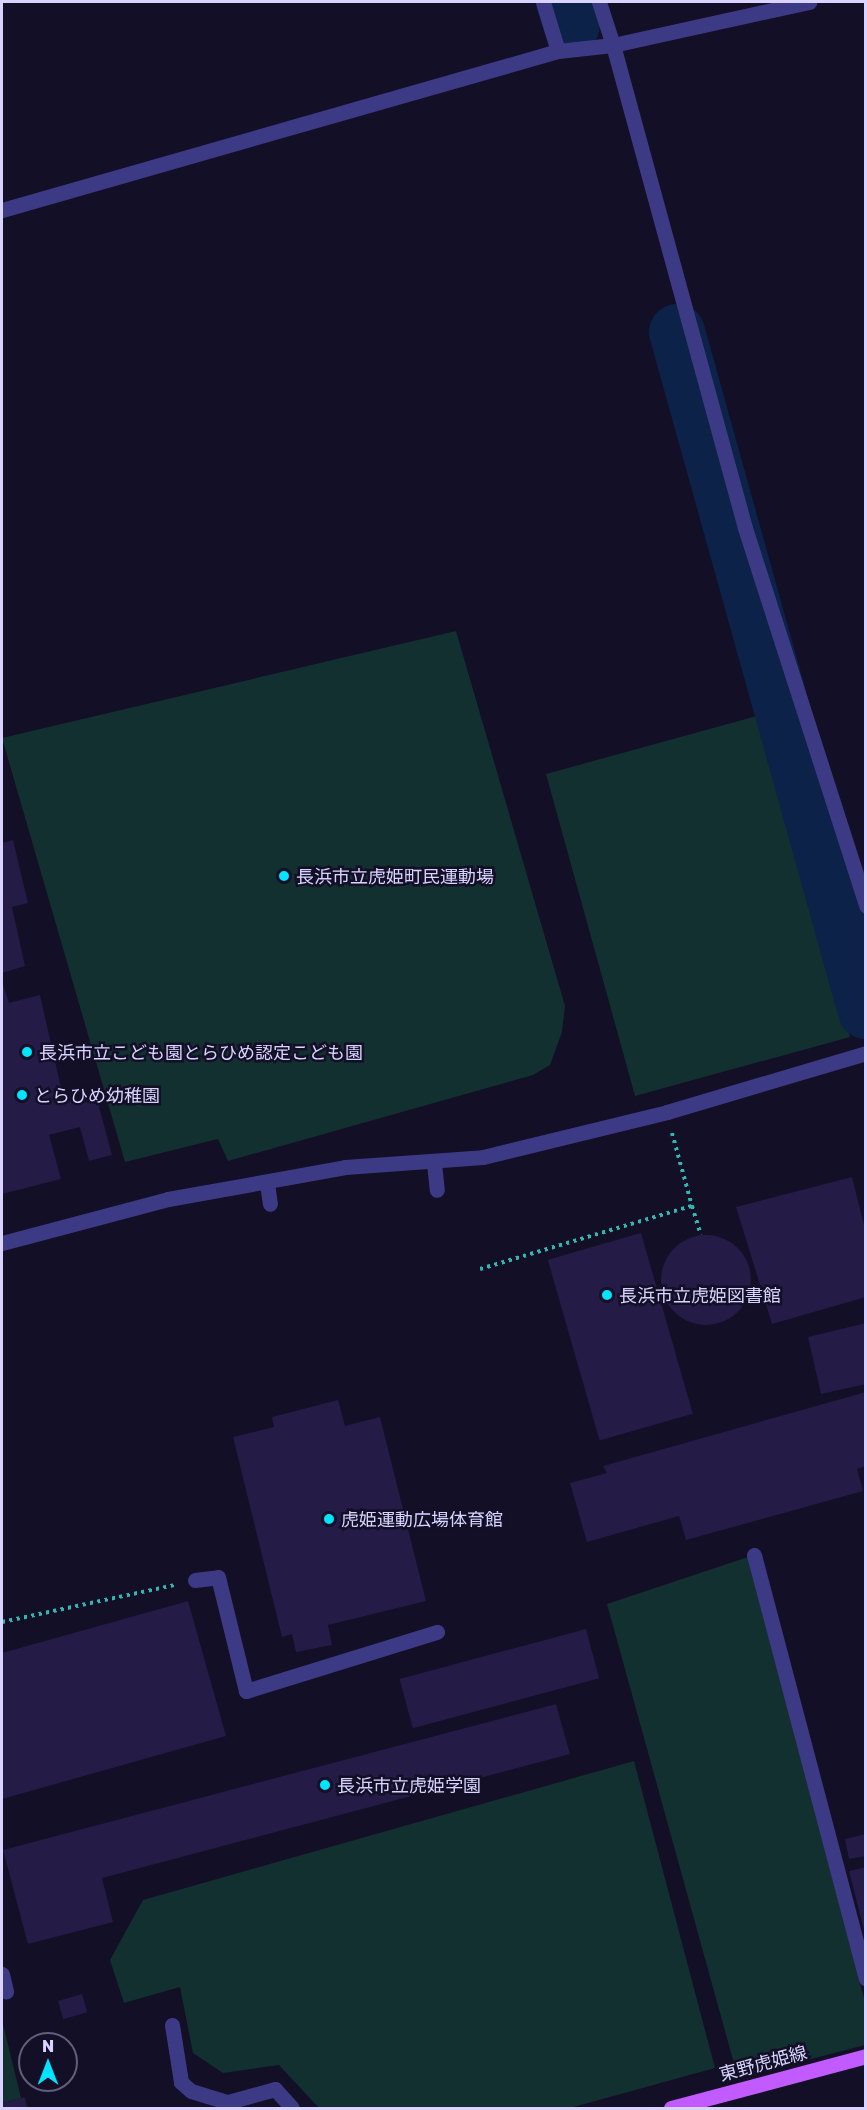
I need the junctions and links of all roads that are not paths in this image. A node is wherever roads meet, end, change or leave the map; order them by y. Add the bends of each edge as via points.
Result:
1 (543, 2) edge
2 (599, 2) edge
3 (809, 2) edge
4 (613, 45) junction
5 (558, 51) junction
6 (2, 210) edge
7 (866, 906) edge
8 (861, 1055) edge
9 (434, 1163) junction
10 (267, 1183) junction
11 (437, 1190) dead end
12 (270, 1204) dead end
13 (2, 1243) edge
14 (754, 1555) dead end
15 (195, 1580) road end
16 (437, 1632) dead end
17 (2, 1974) edge
18 (866, 1978) edge
19 (6, 1992) dead end
20 (172, 2025) dead end
21 (866, 2056) edge
22 (292, 2109) edge
23 (671, 2109) edge

1 - 5 street
2 - 4 street
3 - 4 street
4 - 5 street
4 - 7 street via 746,528
5 - 6 street
8 - 9 street via 667,1112 483,1157
9 - 10 street via 345,1167
9 - 11 street
10 - 12 street
10 - 13 street via 168,1199
14 - 18 street
15 - 16 street via 218,1577 246,1690
17 - 19 street
20 - 22 street via 181,2082 191,2091 228,2102 275,2089
21 - 23 main road, 東野虎姫線

